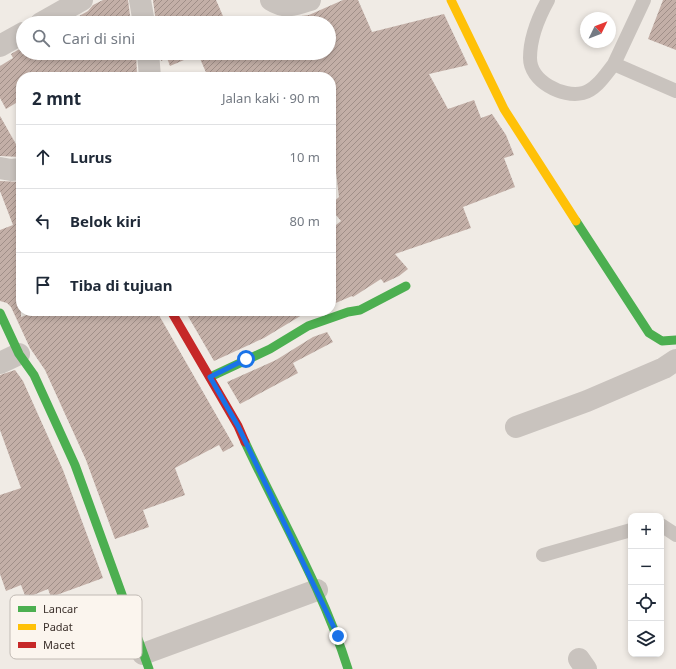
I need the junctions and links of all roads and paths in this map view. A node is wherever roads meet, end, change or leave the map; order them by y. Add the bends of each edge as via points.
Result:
1 (82, 0) edge
2 (140, 0) edge
3 (271, 0) edge
4 (310, 0) edge
5 (451, 0) edge
6 (548, 0) edge
7 (644, 0) edge
8 (53, 16) edge
9 (143, 16) edge
10 (16, 37) edge
11 (0, 46) edge
12 (149, 60) edge
13 (614, 64) junction
14 (150, 72) edge
15 (676, 91) edge
16 (0, 168) edge
17 (16, 170) edge
18 (406, 286) dead end
19 (0, 313) edge
20 (174, 316) edge
21 (676, 340) edge
22 (10, 358) edge
23 (676, 360) edge
24 (210, 377) junction
25 (516, 427) dead end
26 (664, 527) edge
27 (628, 531) edge
28 (676, 535) edge
29 (543, 555) dead end
30 (317, 590) junction
31 (122, 595) edge
32 (142, 651) edge
33 (146, 662) edge
34 (348, 669) edge

1 - 8 street
2 - 9 street
3 - 4 street via 287,6
5 - 21 street via 504,110 649,333 662,341
6 - 13 lane via 532,38 530,60 535,75 546,85 566,92 583,93 595,86
7 - 13 lane
10 - 11 street
12 - 14 street
13 - 15 lane
16 - 17 street
18 - 24 street via 360,310 308,326 270,349
19 - 22 street
20 - 24 street
22 - 31 street via 34,375 75,465
23 - 25 street via 664,368 587,401
24 - 30 street via 238,426
26 - 28 lane
27 - 29 lane
30 - 33 street
30 - 34 street via 338,636
32 - 33 street

